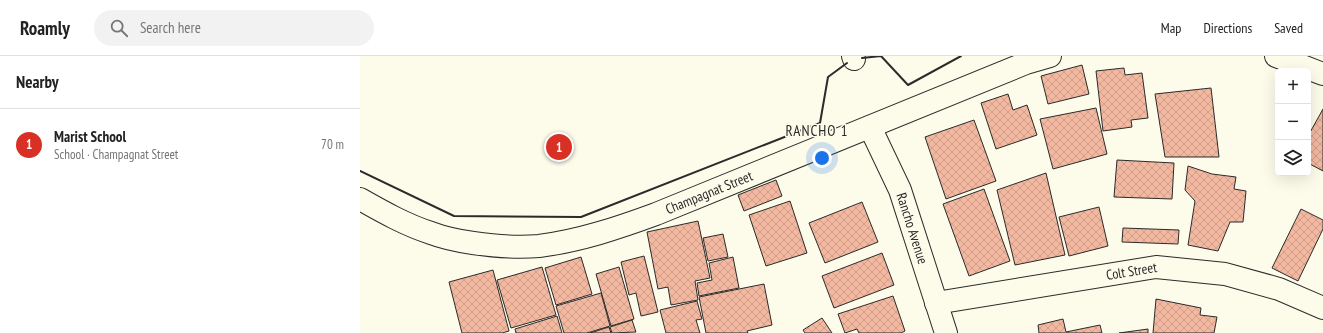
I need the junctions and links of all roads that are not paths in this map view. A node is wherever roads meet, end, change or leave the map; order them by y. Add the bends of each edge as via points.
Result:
1 (1050, 56) edge
2 (1276, 56) edge
3 (1323, 74) edge
4 (870, 127) junction
5 (360, 199) edge
6 (936, 303) junction
7 (1323, 308) edge
8 (946, 333) edge

1 - 4 street, Champagnat Street via 1026,63
2 - 3 street
4 - 5 street, Champagnat Street via 656,214 598,234 539,246 494,246 440,236
4 - 6 street, Rancho Avenue via 900,190
6 - 7 street, Colt Street via 1156,267 1224,274 1279,288
6 - 8 street, Rancho Avenue

